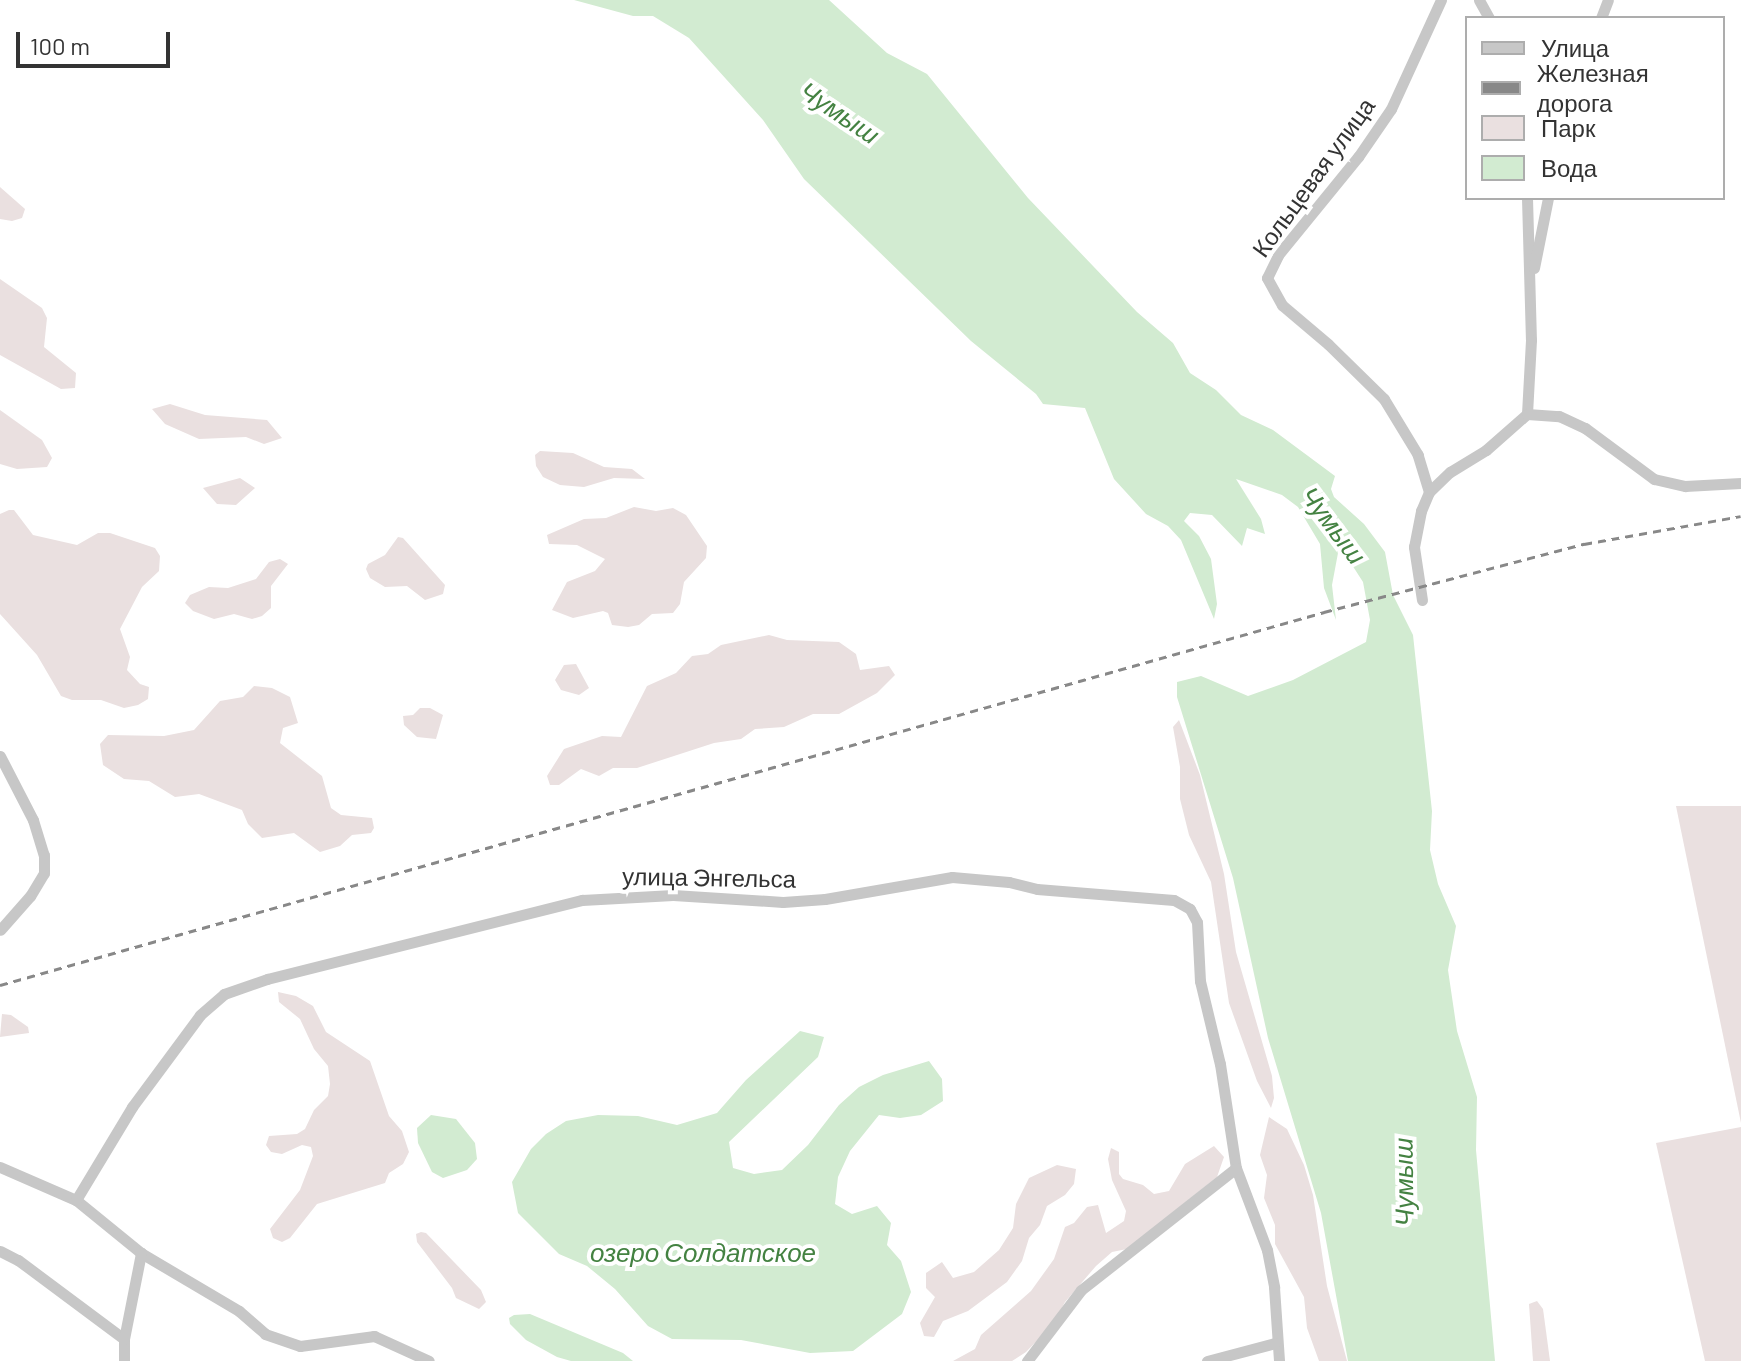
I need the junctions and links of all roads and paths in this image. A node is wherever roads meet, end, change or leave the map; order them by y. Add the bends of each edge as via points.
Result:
1 (1441, 0) edge
2 (1527, 200) edge
3 (1548, 200) edge
4 (1529, 290) junction
5 (1527, 414) junction
6 (1741, 483) edge
7 (1429, 492) junction
8 (1422, 600) dead end
9 (0, 756) edge
10 (0, 930) edge
11 (0, 1167) edge
12 (1236, 1168) junction
13 (76, 1200) junction
14 (0, 1251) edge
15 (141, 1253) junction
16 (124, 1339) junction
17 (1275, 1343) junction
18 (124, 1361) edge
19 (429, 1361) edge
20 (1027, 1361) edge
21 (1207, 1361) edge
22 (1279, 1361) edge

1 - 7 street, Кольцевая улица via 1391,109 1278,255 1267,278 1282,305 1384,399 1418,455
2 - 4 street
3 - 4 street
4 - 5 street
5 - 6 street via 1559,416 1585,428 1654,479 1685,486
5 - 7 street
7 - 8 street via 1414,547
9 - 10 street via 33,820 44,873
11 - 13 street
12 - 13 street, улица Энгельса via 1200,981 1197,922 1190,909 1174,900 952,877 783,902 673,895 582,900 224,994 166,1059
12 - 17 street, улица Энгельса via 1267,1250 1277,1316
12 - 20 street via 1081,1290
13 - 15 street
14 - 16 street
15 - 16 street
15 - 19 street via 287,1343 300,1346 374,1336
16 - 18 street
17 - 21 street
17 - 22 street, улица Энгельса

